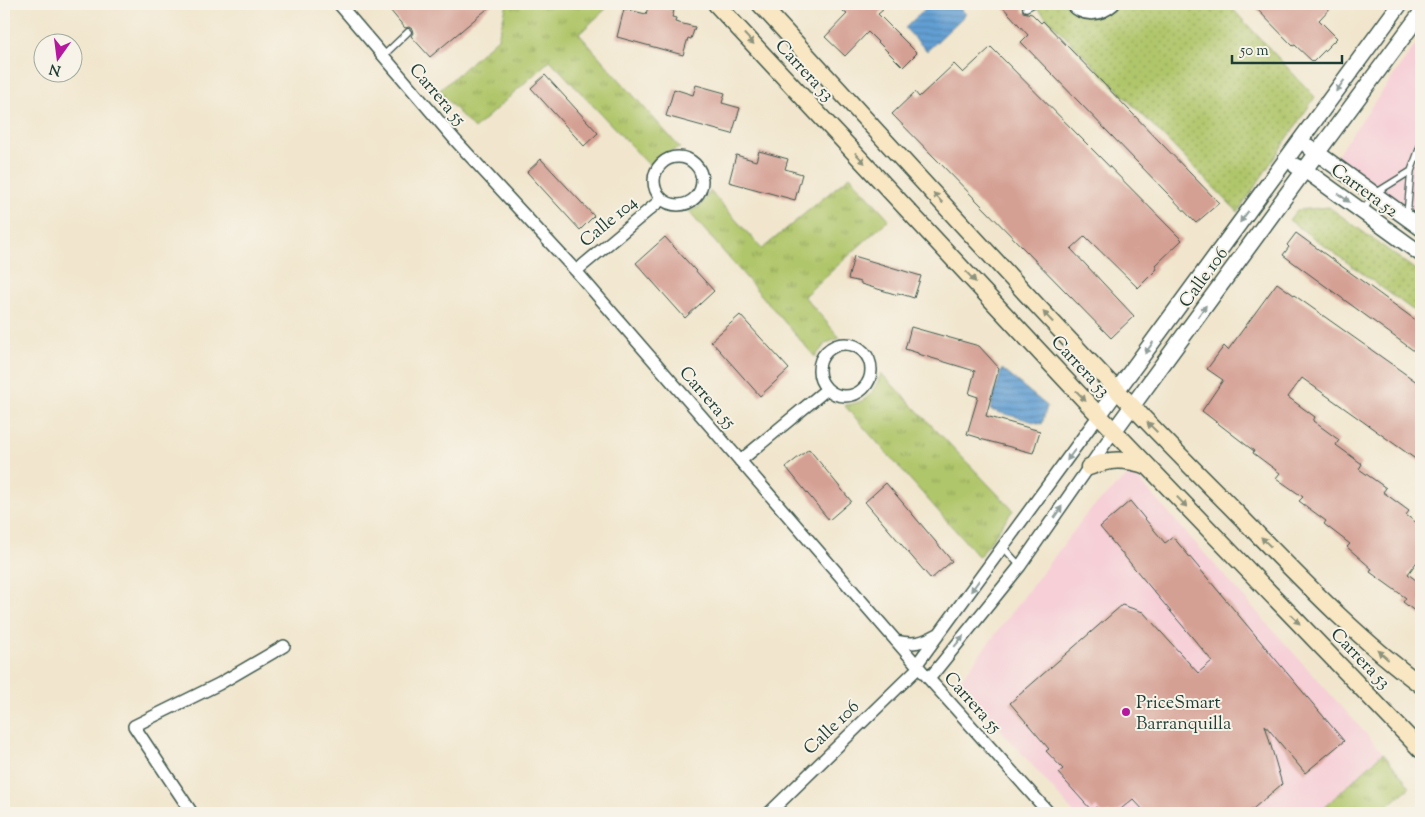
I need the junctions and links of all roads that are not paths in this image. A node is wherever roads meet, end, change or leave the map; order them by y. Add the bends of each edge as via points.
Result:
1 (339, 4) edge
2 (716, 4) edge
3 (760, 4) edge
4 (1034, 4) edge
5 (1071, 4) edge
6 (1114, 4) edge
7 (1400, 4) edge
8 (1026, 8) dead end
9 (1421, 13) edge
10 (408, 32) dead end
11 (383, 56) junction
12 (1300, 141) junction
13 (1421, 144) edge
14 (1317, 153) junction
15 (1285, 161) junction
16 (1305, 170) junction
17 (1411, 172) junction
18 (1374, 194) junction
19 (662, 199) junction
20 (1362, 211) junction
21 (1407, 218) junction
22 (1421, 228) edge
23 (1421, 254) edge
24 (576, 271) junction
25 (826, 389) junction
26 (1117, 392) junction
27 (1132, 406) junction
28 (1099, 415) junction
29 (1114, 431) junction
30 (740, 461) junction
31 (1149, 466) junction
32 (1088, 467) junction
33 (1003, 547) junction
34 (1020, 566) junction
35 (949, 622) junction
36 (895, 640) junction
37 (284, 646) dead end
38 (918, 665) junction
39 (929, 679) junction
40 (1421, 685) edge
41 (1421, 750) edge
42 (192, 813) edge
43 (769, 813) edge
44 (1049, 813) edge

1 - 11 street, Carrera 55
2 -> 28 main road, Carrera 53
26 -> 3 main road, Carrera 53
4 - 8 lane
5 - 6 street via 1080,11 1095,14
7 -> 12 street, Calle 106
9 - 14 street, Calle 106
10 - 11 lane
11 - 24 street, Carrera 55
12 - 14 street, Carrera 52
12 - 15 street, Calle 106
13 - 17 lane
14 - 16 street, Calle 106
14 - 18 street, Carrera 52
15 - 16 street, Carrera 52
15 -> 26 street, Calle 106
16 -> 20 street, Carrera 52
27 -> 16 street, Calle 106
17 - 18 lane
17 - 21 lane
18 - 20 lane
18 - 21 street, Carrera 52
19 - 19 street via 680,204 697,197 702,179 694,162 677,157 660,165 654,182
19 - 24 street, Calle 104
20 - 23 street, Carrera 52
21 - 22 street, Carrera 52
24 - 30 street, Carrera 55
25 - 25 street via 836,395 849,396 861,391 869,381 872,368 862,350 843,344 823,356 820,373
25 - 30 street
26 - 27 main road, Carrera 53
26 - 28 street, Calle 106
27 - 29 street, Calle 106
40 -> 27 main road, Carrera 53 via 1343,619
28 - 29 main road, Carrera 53
28 -> 33 street, Calle 106
29 - 31 main road, Carrera 53
29 - 32 street, Calle 106
30 - 36 street, Carrera 55
31 - 32 main road via 1119,459
31 -> 41 main road, Carrera 53
34 -> 32 street, Calle 106
33 - 34 lane
33 -> 35 street, Calle 106
39 -> 34 street, Calle 106
35 - 36 street, Calle 106 via 939,634 924,641 909,644
35 - 38 street, Calle 106
36 - 38 street, Carrera 55
37 - 42 street via 219,684 134,726
38 - 39 street, Carrera 55
38 - 43 street, Calle 106
39 - 44 street, Carrera 55

